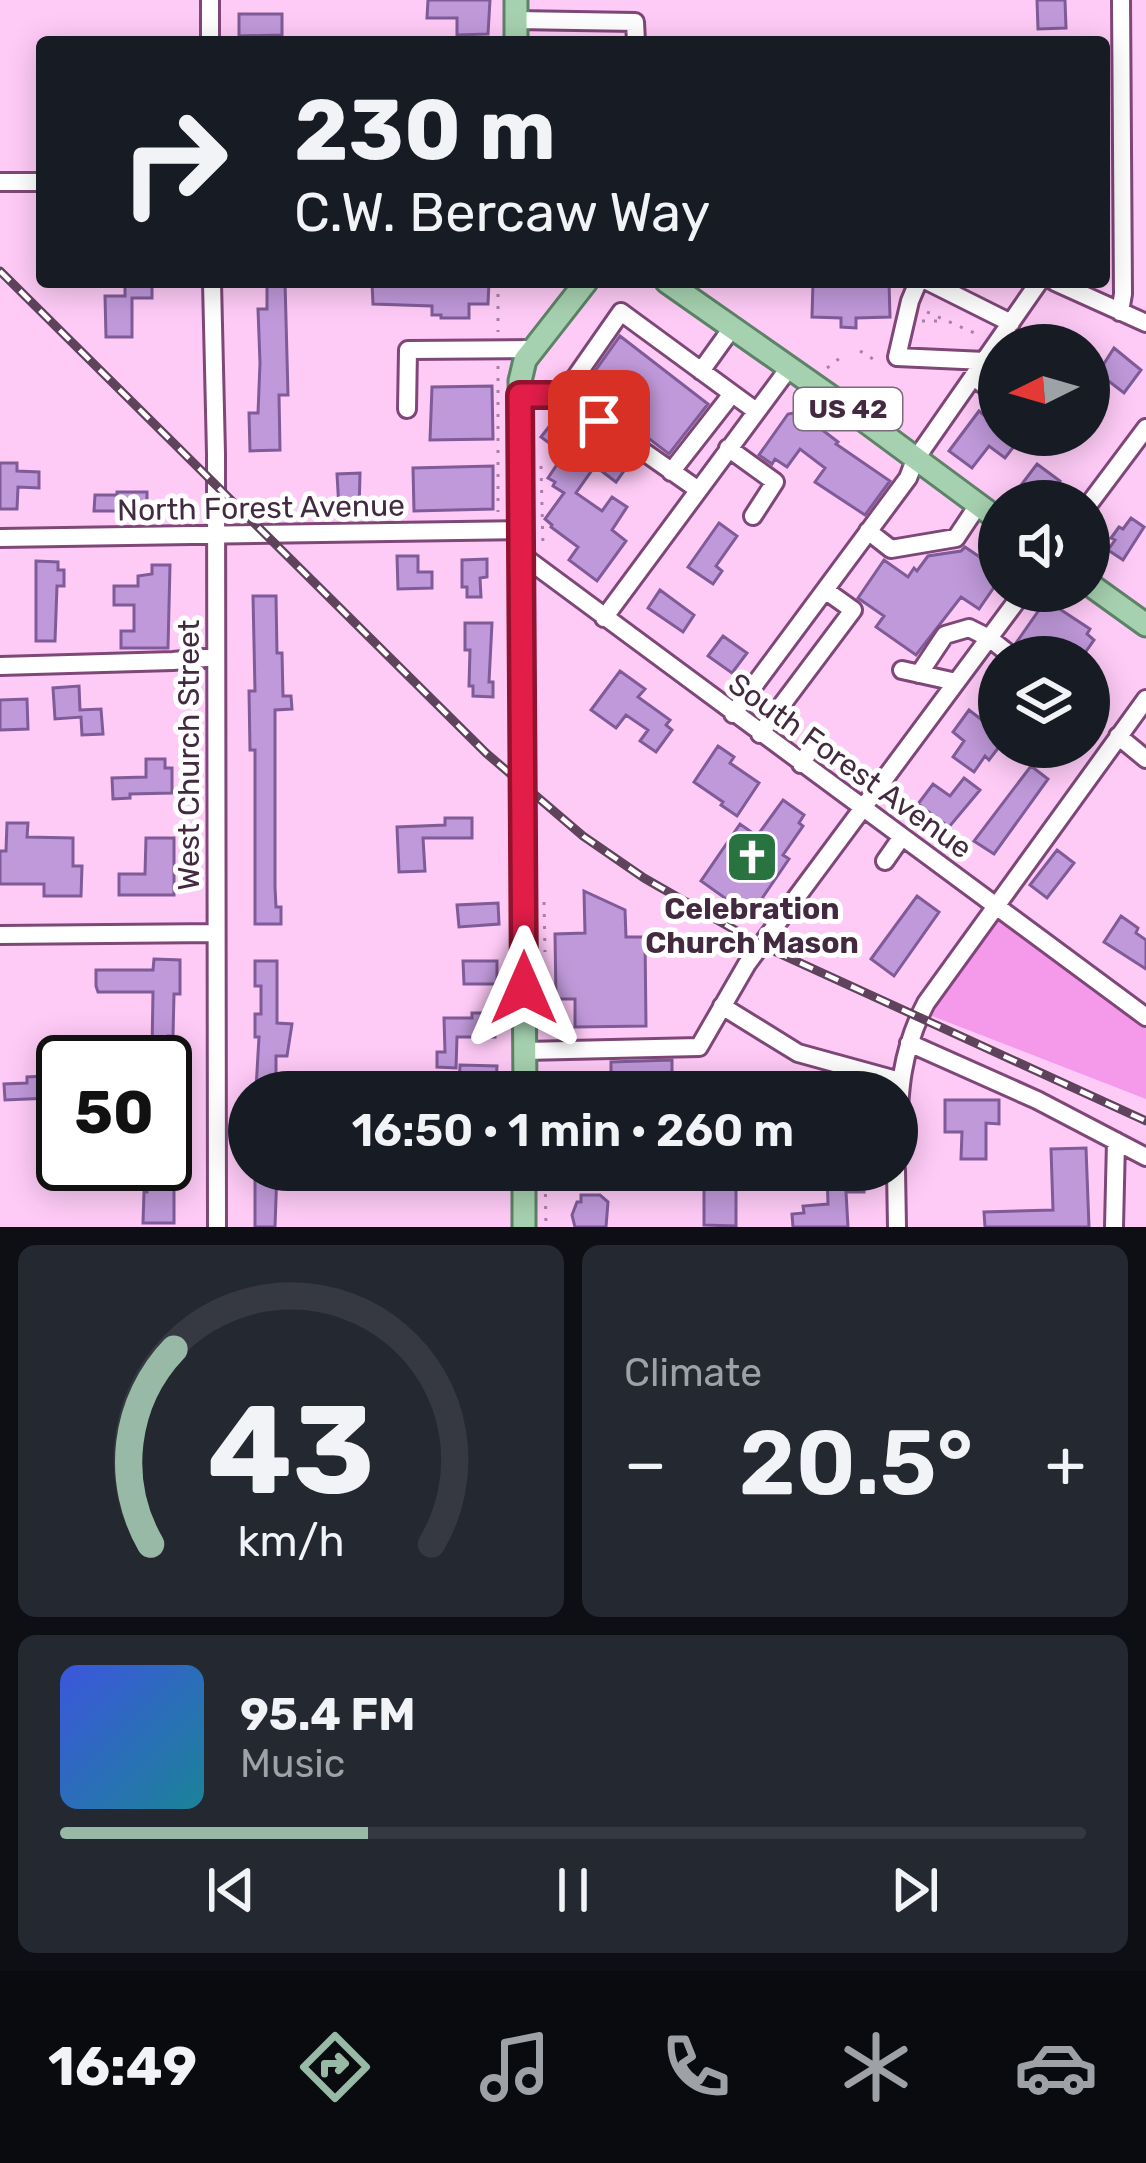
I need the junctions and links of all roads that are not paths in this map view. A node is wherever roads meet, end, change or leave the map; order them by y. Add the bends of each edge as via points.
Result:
1 (210, 0) edge
2 (1121, 0) edge
3 (516, 21) edge
4 (210, 36) edge
5 (636, 36) edge
6 (0, 182) edge
7 (36, 182) edge
8 (212, 288) edge
9 (581, 288) edge
10 (676, 288) edge
11 (915, 288) edge
12 (941, 288) edge
13 (1035, 288) edge
14 (1068, 288) edge
15 (1120, 311) junction
16 (1011, 323) joint
17 (1146, 323) edge
18 (732, 328) junction
19 (534, 349) junction
20 (789, 368) junction
21 (978, 369) edge
22 (701, 371) junction
23 (978, 372) edge
24 (732, 394) junction
25 (520, 395) junction
26 (563, 395) junction
27 (407, 409) dead end
28 (756, 411) junction
29 (1146, 428) edge
30 (728, 448) junction
31 (916, 460) junction
32 (671, 472) junction
33 (1107, 480) edge
34 (698, 489) junction
35 (978, 505) joint
36 (753, 516) dead end
37 (523, 530) junction
38 (868, 531) junction
39 (215, 536) junction
40 (0, 538) edge
41 (532, 556) junction
42 (825, 590) junction
43 (1110, 599) edge
44 (604, 618) junction
45 (1146, 625) edge
46 (985, 636) edge
47 (978, 653) edge
48 (216, 657) junction
49 (0, 666) edge
50 (956, 682) junction
51 (1146, 699) edge
52 (734, 714) junction
53 (760, 734) junction
54 (1114, 740) junction
55 (813, 746) dead end
56 (1146, 759) edge
57 (801, 764) junction
58 (861, 808) junction
59 (902, 838) junction
60 (885, 861) dead end
61 (994, 906) junction
62 (216, 933) junction
63 (0, 935) edge
64 (722, 1006) junction
65 (1146, 1017) edge
66 (909, 1042) junction
67 (525, 1052) junction
68 (525, 1071) edge
69 (865, 1071) edge
70 (902, 1071) edge
71 (1116, 1141) junction
72 (1146, 1157) edge
73 (524, 1191) edge
74 (896, 1191) edge
75 (217, 1227) edge
76 (524, 1227) edge
77 (896, 1227) edge
78 (1114, 1227) edge

1 - 4 street
2 - 15 street via 1133,188
3 - 5 street via 635,22
6 - 7 street
8 - 39 street, West Church Street
9 - 19 main road
10 - 18 main road, US 42
11 - 21 street via 897,357
12 - 16 street
13 - 16 street
14 - 15 street
15 - 17 street
18 - 20 main road, US 42
18 - 22 street
19 - 25 main road
19 - 27 street via 408,350
20 - 28 street
20 - 31 main road, US 42
22 - 24 street
22 - 26 street via 621,312
23 - 31 street
24 - 28 street
24 - 32 street
25 - 26 street
25 - 37 main road
26 - 32 street
28 - 30 street
29 - 33 street
30 - 34 street
30 - 36 street via 775,482
31 - 35 main road, US 42
31 - 38 street
32 - 34 street
34 - 44 street
35 - 38 street via 956,538 891,549
37 - 39 street, North Forest Avenue
37 - 41 main road
38 - 42 street
39 - 40 street, North Forest Avenue
39 - 48 street, West Church Street
41 - 44 street, South Forest Avenue
41 - 67 main road
42 - 52 street
42 - 53 street via 853,610
43 - 45 main road
44 - 52 street, South Forest Avenue
46 - 50 street via 968,628 945,635 910,672
47 - 50 street
48 - 49 street
48 - 62 street, West Church Street
50 - 58 street
51 - 54 street
52 - 53 street, South Forest Avenue
53 - 57 street, South Forest Avenue
54 - 56 street
54 - 61 street
55 - 57 street
57 - 58 street, South Forest Avenue
58 - 59 street, South Forest Avenue
58 - 64 street
59 - 60 street
59 - 61 street, South Forest Avenue
61 - 65 street, South Forest Avenue
61 - 66 street via 926,1003
62 - 63 street
62 - 75 street, West Church Street
64 - 67 street via 699,1047
64 - 69 street via 798,1052
66 - 70 street
66 - 71 street
67 - 68 main road
71 - 72 street
71 - 78 street
73 - 76 main road
74 - 77 street

